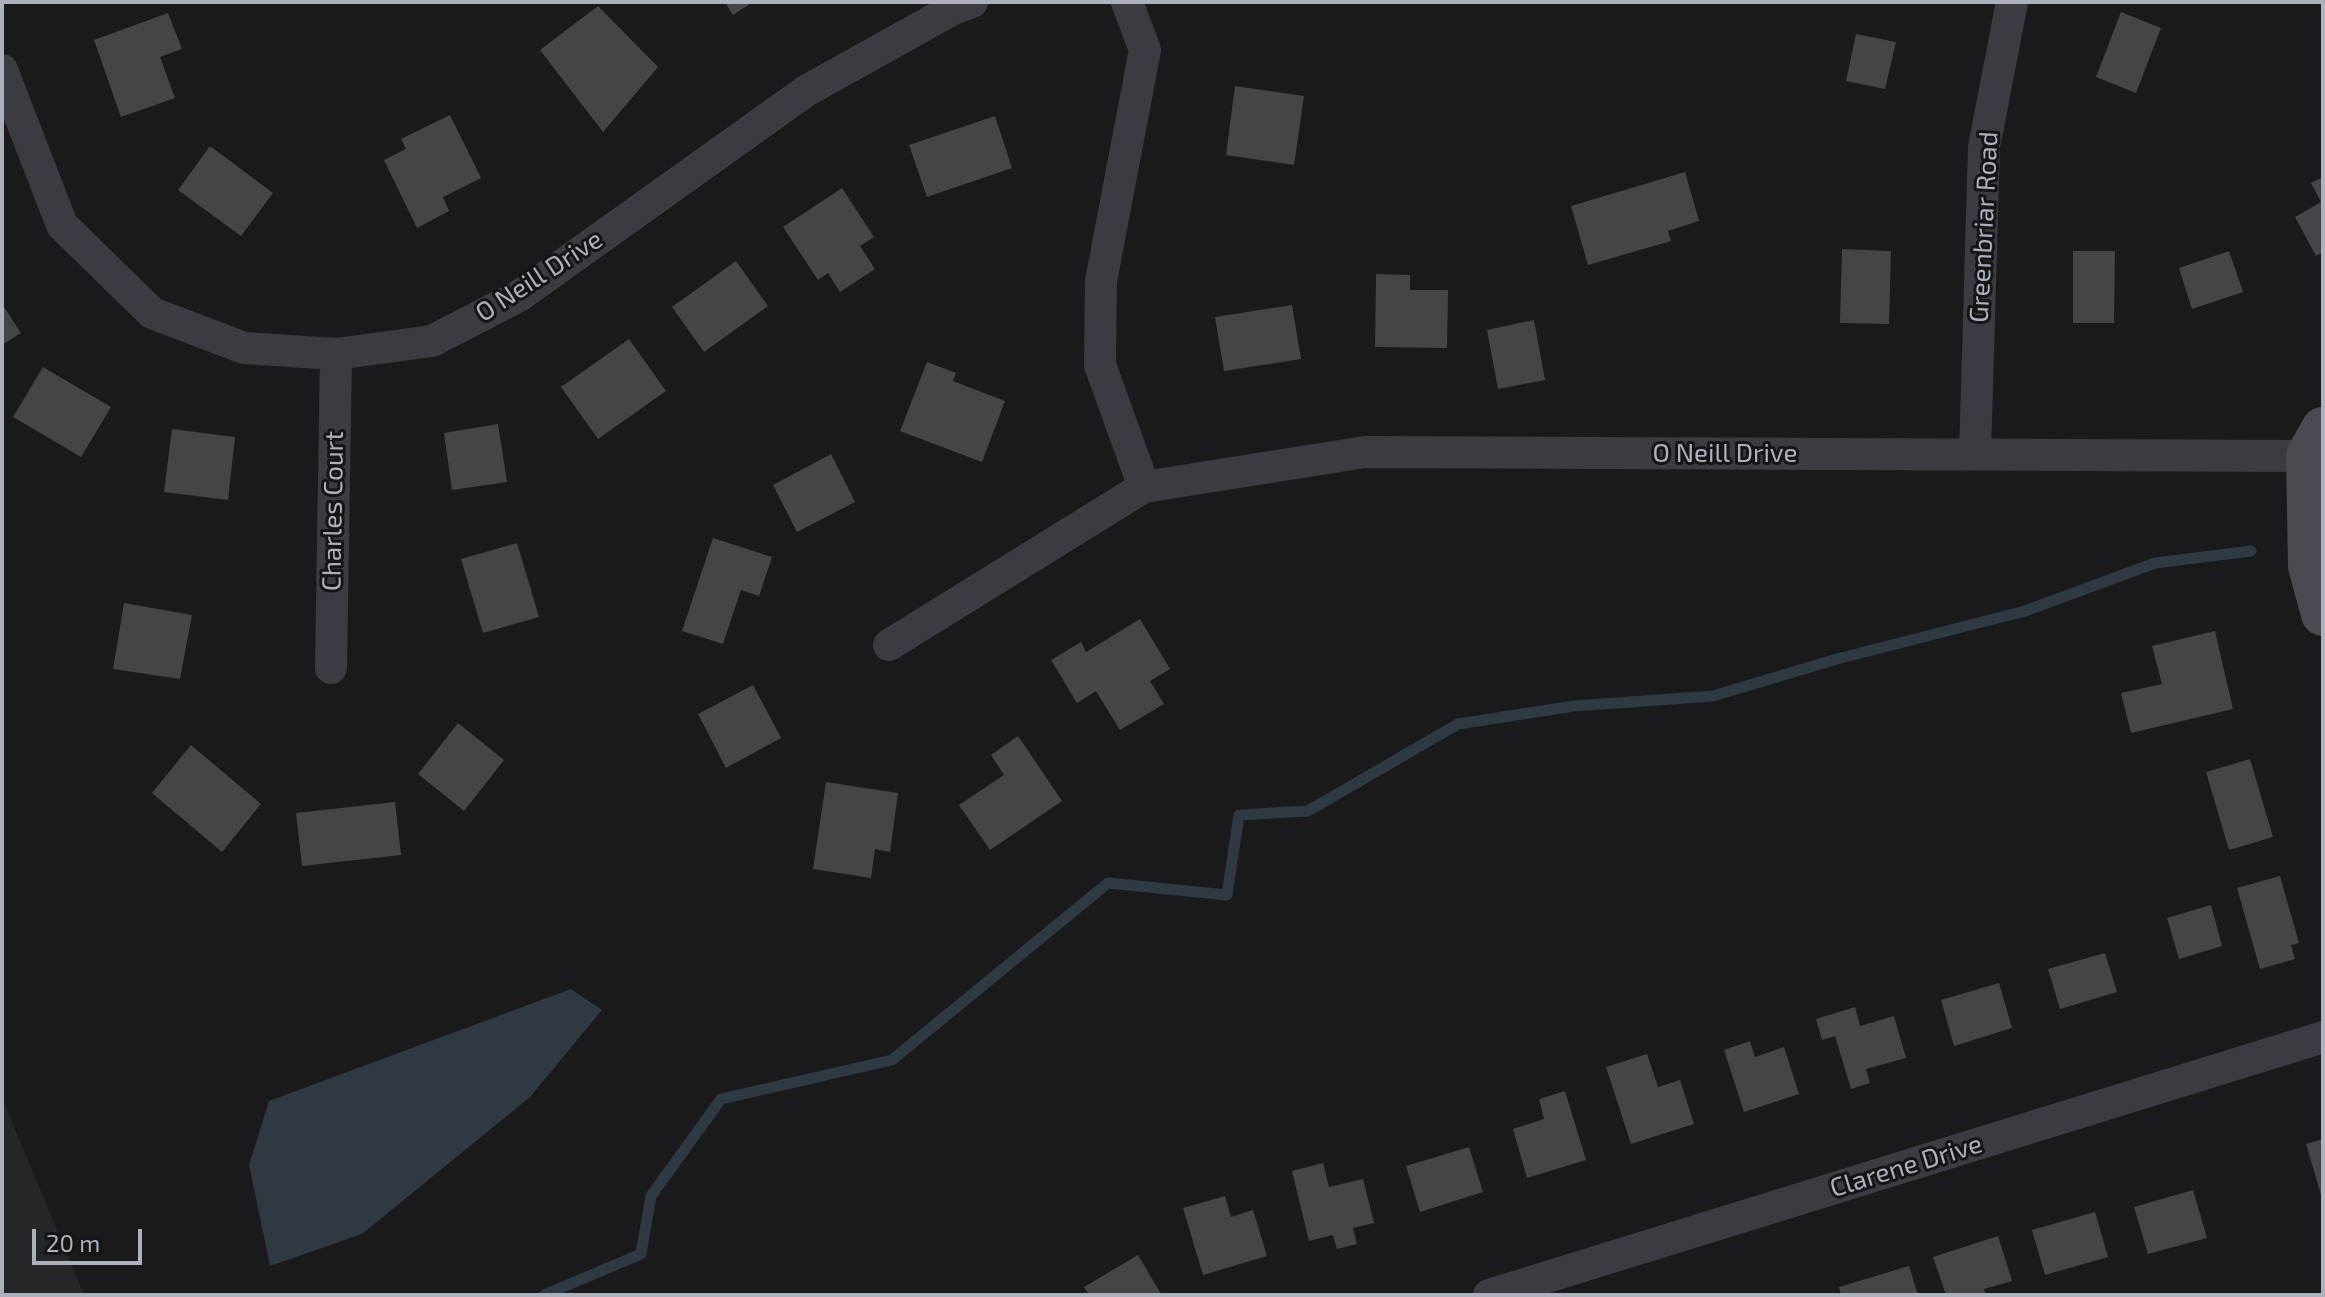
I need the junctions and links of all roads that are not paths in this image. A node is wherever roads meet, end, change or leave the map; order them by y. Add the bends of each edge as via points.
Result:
1 (972, 2) edge
2 (1127, 2) edge
3 (2012, 2) edge
4 (2, 70) edge
5 (336, 354) junction
6 (2316, 442) edge
7 (1975, 454) junction
8 (1144, 487) junction
9 (2323, 614) edge
10 (889, 645) dead end
11 (331, 668) dead end
12 (2323, 1037) edge
13 (1489, 1295) edge

1 - 5 street, O Neill Drive via 806,91 519,296 432,341
2 - 8 street via 1145,50 1101,281 1100,365
3 - 7 street, Greenbriar Road via 1984,147
4 - 5 street, O Neill Drive via 62,225 152,313 244,348
5 - 11 street, Charles Court
6 - 7 street, O Neill Drive
6 - 9 street via 2310,566
7 - 8 street, O Neill Drive via 1365,452
8 - 10 street, O Neill Drive
12 - 13 street, Clarene Drive

